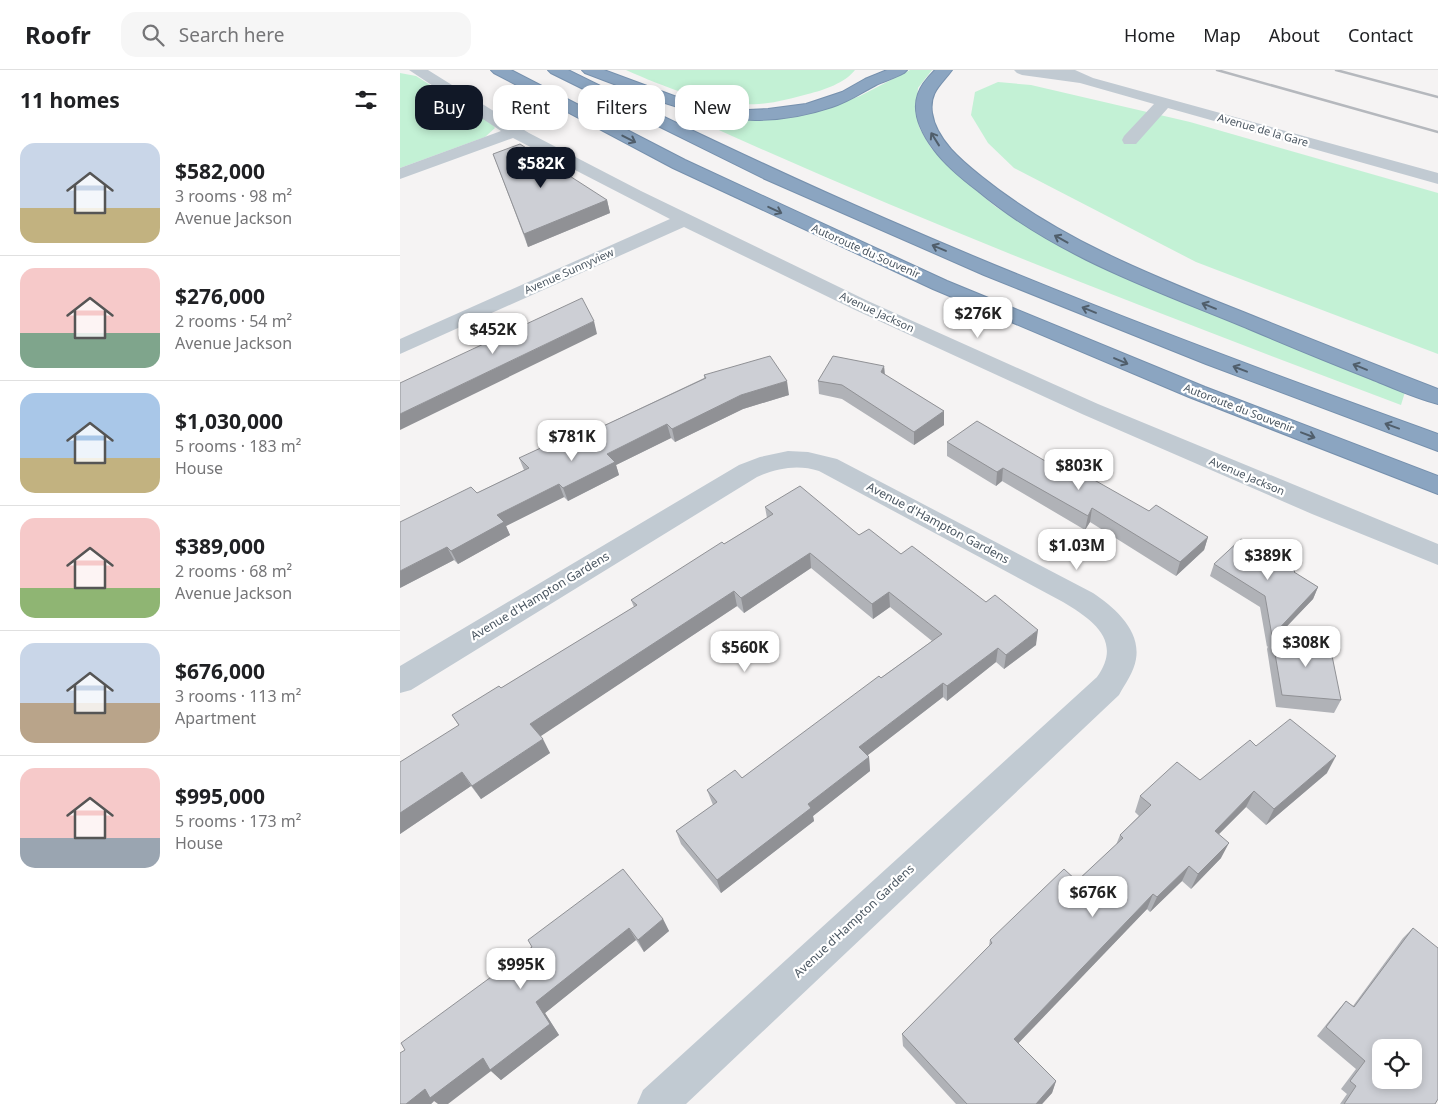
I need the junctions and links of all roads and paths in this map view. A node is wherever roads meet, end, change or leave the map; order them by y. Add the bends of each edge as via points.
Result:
1 (417, 70) edge
2 (556, 70) edge
3 (590, 70) edge
4 (899, 70) edge
5 (944, 70) edge
6 (1022, 70) edge
7 (1062, 70) edge
8 (500, 72) edge
9 (876, 75) edge
10 (1088, 80) junction
11 (1165, 102) junction
12 (514, 132) junction
13 (1130, 140) dead end
14 (400, 174) edge
15 (1438, 179) edge
16 (684, 220) junction
17 (400, 347) edge
18 (1438, 397) edge
19 (1438, 443) edge
20 (1438, 486) edge
21 (1438, 555) edge
22 (400, 681) edge
23 (657, 1104) edge

1 - 12 street, Avenue Jackson
19 -> 2 highway via 1155,336 911,236 692,138
3 - 9 highway via 682,105 737,114 780,113 817,106 846,97
4 - 9 highway
18 -> 5 highway via 1140,277 1068,243 1013,210 960,168 931,133 924,101 930,85
6 - 10 street, Avenue de la Gare
7 - 10 street, Avenue de la Gare
8 -> 20 highway, Autoroute du Souvenir via 679,164 940,285 1197,392
10 - 11 street, Avenue de la Gare
11 - 13 street
11 - 15 street, Avenue de la Gare
12 - 14 street
12 - 16 street, Avenue Jackson
16 - 17 street, Avenue Sunnyview
16 - 21 street, Avenue Jackson via 1076,403
22 - 23 street, Avenue d'Hampton Gardens via 748,471 763,464 796,458 828,465 1063,589 1084,601 1114,627 1122,656 1108,686

